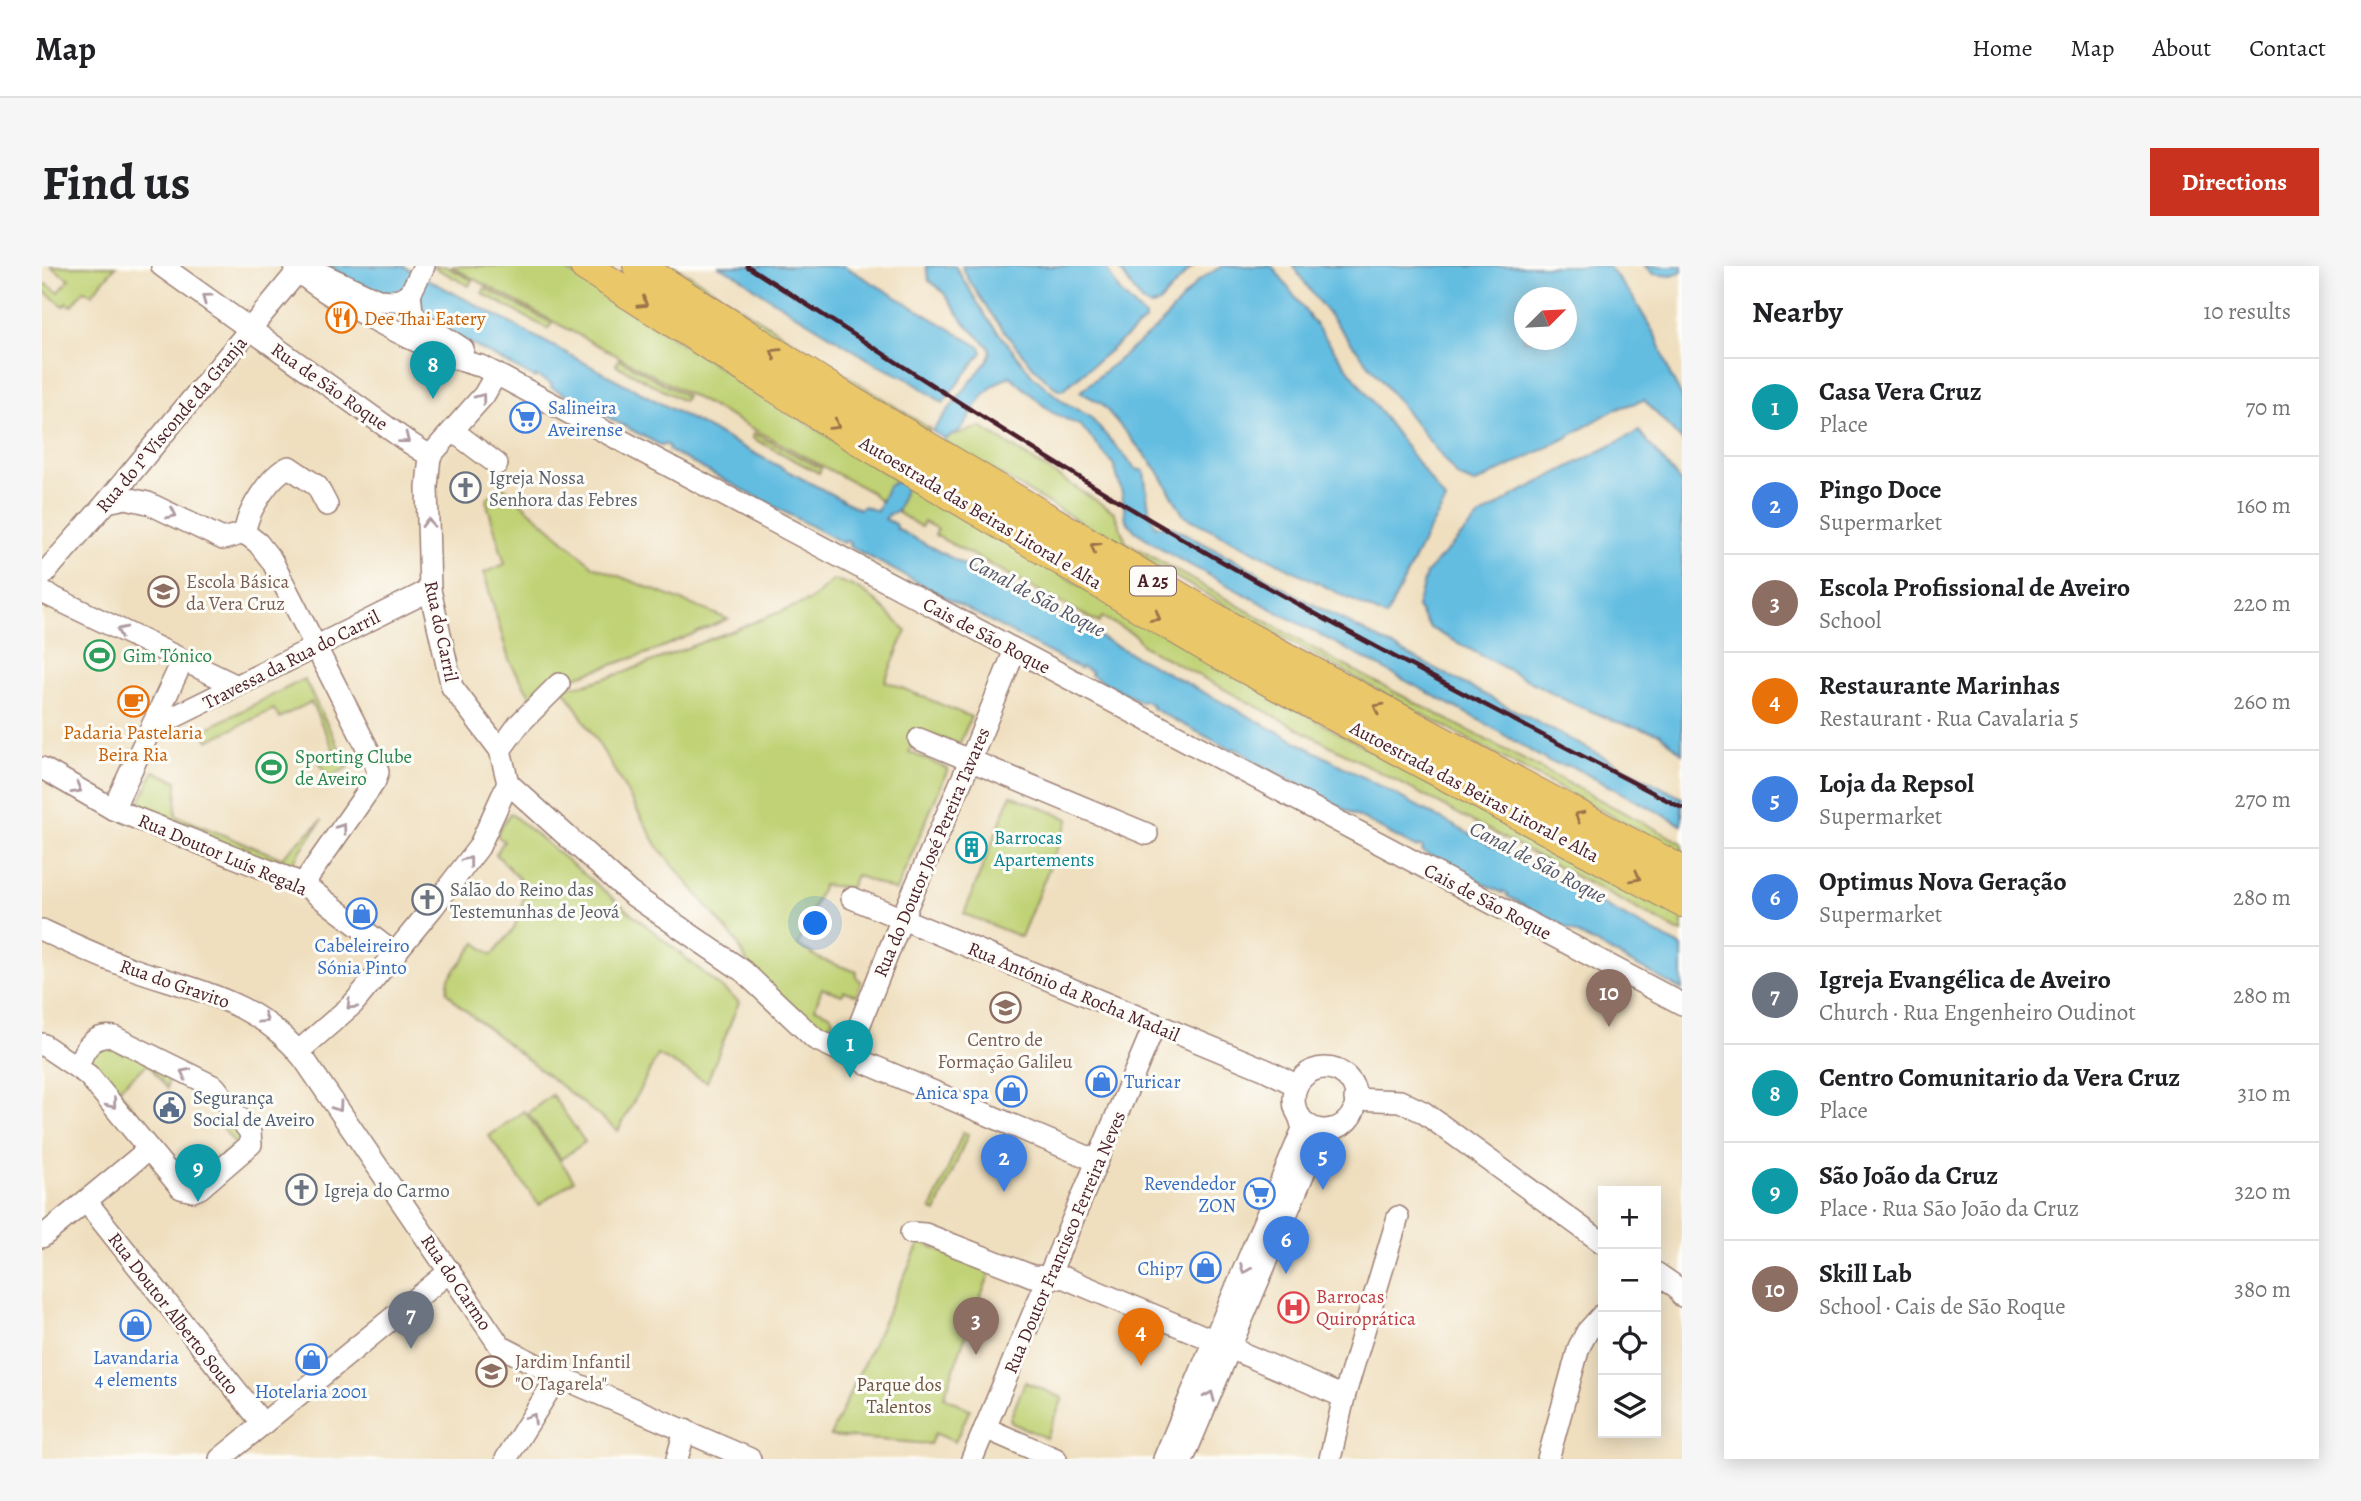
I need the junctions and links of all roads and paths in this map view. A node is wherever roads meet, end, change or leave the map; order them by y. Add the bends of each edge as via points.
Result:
1 (162, 266) edge
2 (424, 266) edge
3 (585, 266) edge
4 (638, 266) edge
5 (296, 268) edge
6 (410, 294) junction
7 (249, 329) junction
8 (481, 364) junction
9 (453, 431) junction
10 (430, 456) junction
11 (497, 464) dead end
12 (107, 502) junction
13 (327, 505) dead end
14 (245, 533) junction
15 (42, 576) edge
16 (430, 590) junction
17 (42, 592) edge
18 (315, 646) junction
19 (1015, 650) junction
20 (183, 660) junction
21 (559, 684) dead end
22 (237, 686) junction
23 (152, 728) junction
24 (919, 739) dead end
25 (500, 750) junction
26 (970, 761) junction
27 (42, 768) edge
28 (508, 783) junction
29 (113, 809) junction
30 (1147, 834) dead end
31 (1682, 871) edge
32 (303, 884) junction
33 (852, 898) dead end
34 (1682, 902) edge
35 (902, 918) junction
36 (42, 930) edge
37 (396, 954) junction
38 (1682, 1004) edge
39 (1156, 1024) junction
40 (42, 1044) edge
41 (299, 1051) junction
42 (848, 1054) junction
43 (78, 1066) junction
44 (1297, 1085) junction
45 (1355, 1099) junction
46 (1298, 1115) junction
47 (1331, 1129) junction
48 (149, 1149) junction
49 (1097, 1161) junction
50 (86, 1201) junction
51 (1398, 1217) dead end
52 (911, 1233) dead end
53 (42, 1237) edge
54 (1598, 1239) edge
55 (450, 1271) junction
56 (1050, 1277) junction
57 (1664, 1279) edge
58 (1682, 1298) edge
59 (1598, 1320) edge
60 (1222, 1345) junction
61 (558, 1376) junction
62 (1344, 1397) junction
63 (263, 1424) junction
64 (985, 1428) junction
65 (685, 1430) junction
66 (220, 1459) edge
67 (506, 1459) edge
68 (677, 1459) edge
69 (750, 1459) edge
70 (972, 1459) edge
71 (1056, 1459) edge
72 (1164, 1459) edge
73 (1183, 1459) edge
74 (1330, 1459) edge
75 (1548, 1459) edge

7 -> 1 street, Rua de São Roque
2 - 6 street
3 -> 34 highway, Autoestrada das Beiras Litoral e Alta / A 25 via 841,429 1217,653
31 -> 4 highway, Autoestrada das Beiras Litoral e Alta / A 25 via 1231,628 857,405
5 - 6 street via 310,269 378,300 394,301
5 - 7 street, Rua do 1º Visconde da Granja
5 - 8 street, Cais de São Roque via 311,283 395,330 465,363
6 - 8 street via 418,320
7 -> 10 street, Rua de São Roque
7 - 12 street, Rua do 1º Visconde da Granja
9 -> 8 street via 484,395
8 - 19 street, Cais de São Roque
9 - 10 street
9 - 11 street
16 -> 10 street, Rua do Carril
12 -> 14 street via 126,498 148,502 223,539
12 - 15 street, Rua do 1º Visconde da Granja
13 - 14 street via 317,486 289,467 280,471 250,512
14 - 18 street via 272,561
16 - 18 street, Travessa da Rua do Carril
16 - 25 street, Rua do Carril via 452,687
20 -> 17 street
18 - 22 street, Travessa da Rua do Carril
32 -> 18 street via 378,772
19 - 26 street, Rua do Doutor José Pereira Tavares
19 - 38 street, Cais de São Roque
20 - 22 street
20 - 23 street, Travessa da Rua do Carril
21 - 25 street
22 - 23 street, Travessa da Rua do Carril
23 - 29 street, Travessa da Rua do Carril
24 - 26 street
25 - 28 street, Rua do Carril
26 - 30 street
26 - 35 street, Rua do Doutor José Pereira Tavares
27 -> 29 street, Rua Doutor Luís Regala
37 -> 28 street via 479,847
28 - 42 street via 630,893 743,971 815,1039
29 - 32 street, Rua Doutor Luís Regala
32 - 37 street, Rua Doutor Luís Regala
33 - 35 street, Rua António da Rocha Madail
35 - 39 street, Rua António da Rocha Madail
35 - 42 street, Rua do Doutor José Pereira Tavares
36 -> 41 street, Rua do Gravito via 134,970 247,1009
37 -> 41 street via 353,1004
39 - 44 street, Rua António da Rocha Madail
39 - 49 street, Rua Doutor Francisco Ferreira Neves
40 - 43 street
41 -> 55 street, Rua do Carmo
42 - 49 street
43 -> 48 street
48 -> 43 street via 181,1188 193,1191 247,1149 252,1138 215,1087 114,1037 104,1035 90,1042
44 - 45 street via 1311,1071 1331,1068 1349,1079
44 - 46 street
45 - 47 street via 1349,1118
45 - 54 street via 1400,1101 1423,1112
46 - 47 street via 1312,1127
46 -> 60 street via 1303,1129
47 - 60 street via 1319,1137
48 - 50 street
49 - 56 street, Rua Doutor Francisco Ferreira Neves
50 - 53 street
50 - 63 street, Rua Doutor Alberto Souto
51 - 62 street
52 - 56 street via 925,1234 1032,1276
55 - 61 street, Rua do Carmo via 500,1346
55 - 63 street
56 - 60 street via 1065,1278
56 - 64 street, Rua Doutor Francisco Ferreira Neves
57 - 58 street via 1672,1299
59 - 75 street via 1578,1347
60 - 62 street
60 - 72 street
73 -> 60 street
61 - 65 street, Rua do Carmo
67 -> 61 street
62 - 74 street
63 - 66 street
64 - 70 street, Rua Doutor Francisco Ferreira Neves
64 - 71 street
65 - 68 street
65 - 69 street, Rua do Carmo

